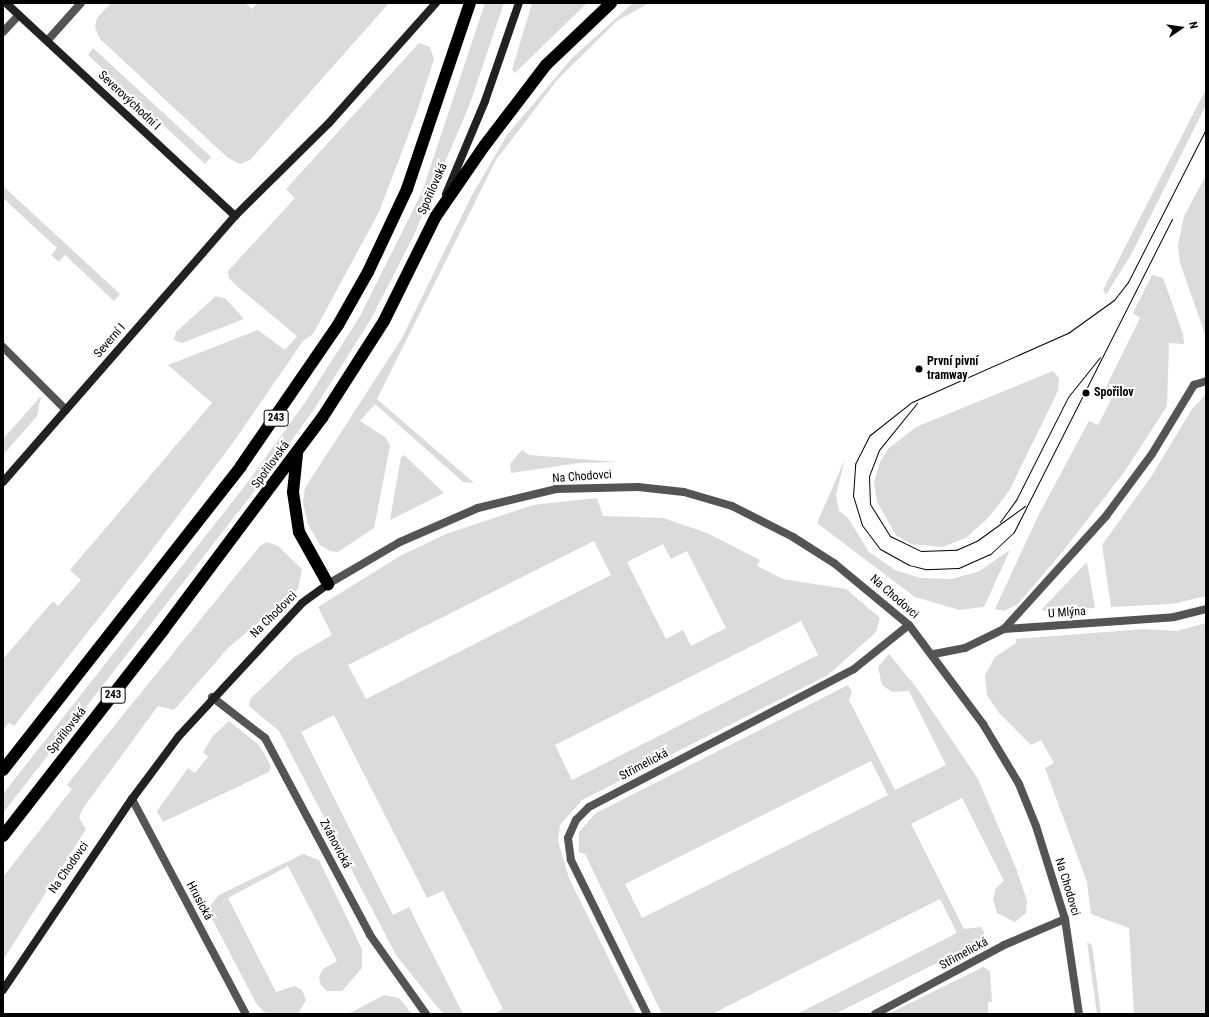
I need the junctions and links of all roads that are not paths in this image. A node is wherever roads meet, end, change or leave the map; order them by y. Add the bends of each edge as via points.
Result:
1 (6, 3) edge
2 (81, 3) edge
3 (436, 3) edge
4 (470, 3) edge
5 (519, 3) edge
6 (611, 3) edge
7 (19, 15) junction
8 (3, 32) edge
9 (47, 41) junction
10 (235, 216) junction
11 (436, 216) junction
12 (3, 348) edge
13 (1206, 381) edge
14 (66, 410) junction
15 (297, 454) junction
16 (3, 482) edge
17 (328, 584) junction
18 (1206, 609) edge
19 (909, 625) junction
20 (1004, 629) junction
21 (934, 654) junction
22 (212, 697) junction
23 (3, 770) edge
24 (132, 799) junction
25 (3, 836) edge
26 (1065, 918) junction
27 (3, 990) edge
28 (246, 1014) edge
29 (426, 1014) edge
30 (647, 1014) edge
31 (875, 1014) edge
32 (1079, 1014) edge

1 - 7 street, Severovýchodní I
2 - 9 street
3 - 10 street, Severní I via 329,123
4 - 23 highway, Spořilovská / 243 via 407,189 368,272 338,325 241,466
5 - 11 street, Spořilovská via 485,101
6 - 11 highway via 546,65
7 - 8 street
7 - 9 street, Severovýchodní I
9 - 10 street, Severovýchodní I
10 - 14 street, Severní I
11 - 15 highway, Spořilovská / 243 via 365,354
12 - 14 street
13 - 20 street via 1194,385 1152,454 1106,516
14 - 16 street, Severní I
15 - 17 highway via 293,492 299,532
15 - 25 highway, Spořilovská / 243
17 - 19 street, Na Chodovci via 400,542 478,508 556,490 638,487 699,495 763,522 834,563
17 - 22 street, Na Chodovci via 302,603
18 - 20 street, U Mlýna via 1174,617
19 - 21 street, Na Chodovci
19 - 30 street, Střimelická via 854,669 589,808 576,820 568,838 571,860
20 - 21 street, U Mlýna via 965,648
21 - 26 street, Na Chodovci via 983,724 1018,784
22 - 24 street, Na Chodovci
22 - 29 street, Zvánovická via 265,738 370,935
24 - 27 street, Na Chodovci
24 - 28 street, Hrusická
26 - 31 street, Střimelická via 1004,945
26 - 32 street, Na Chodovci

